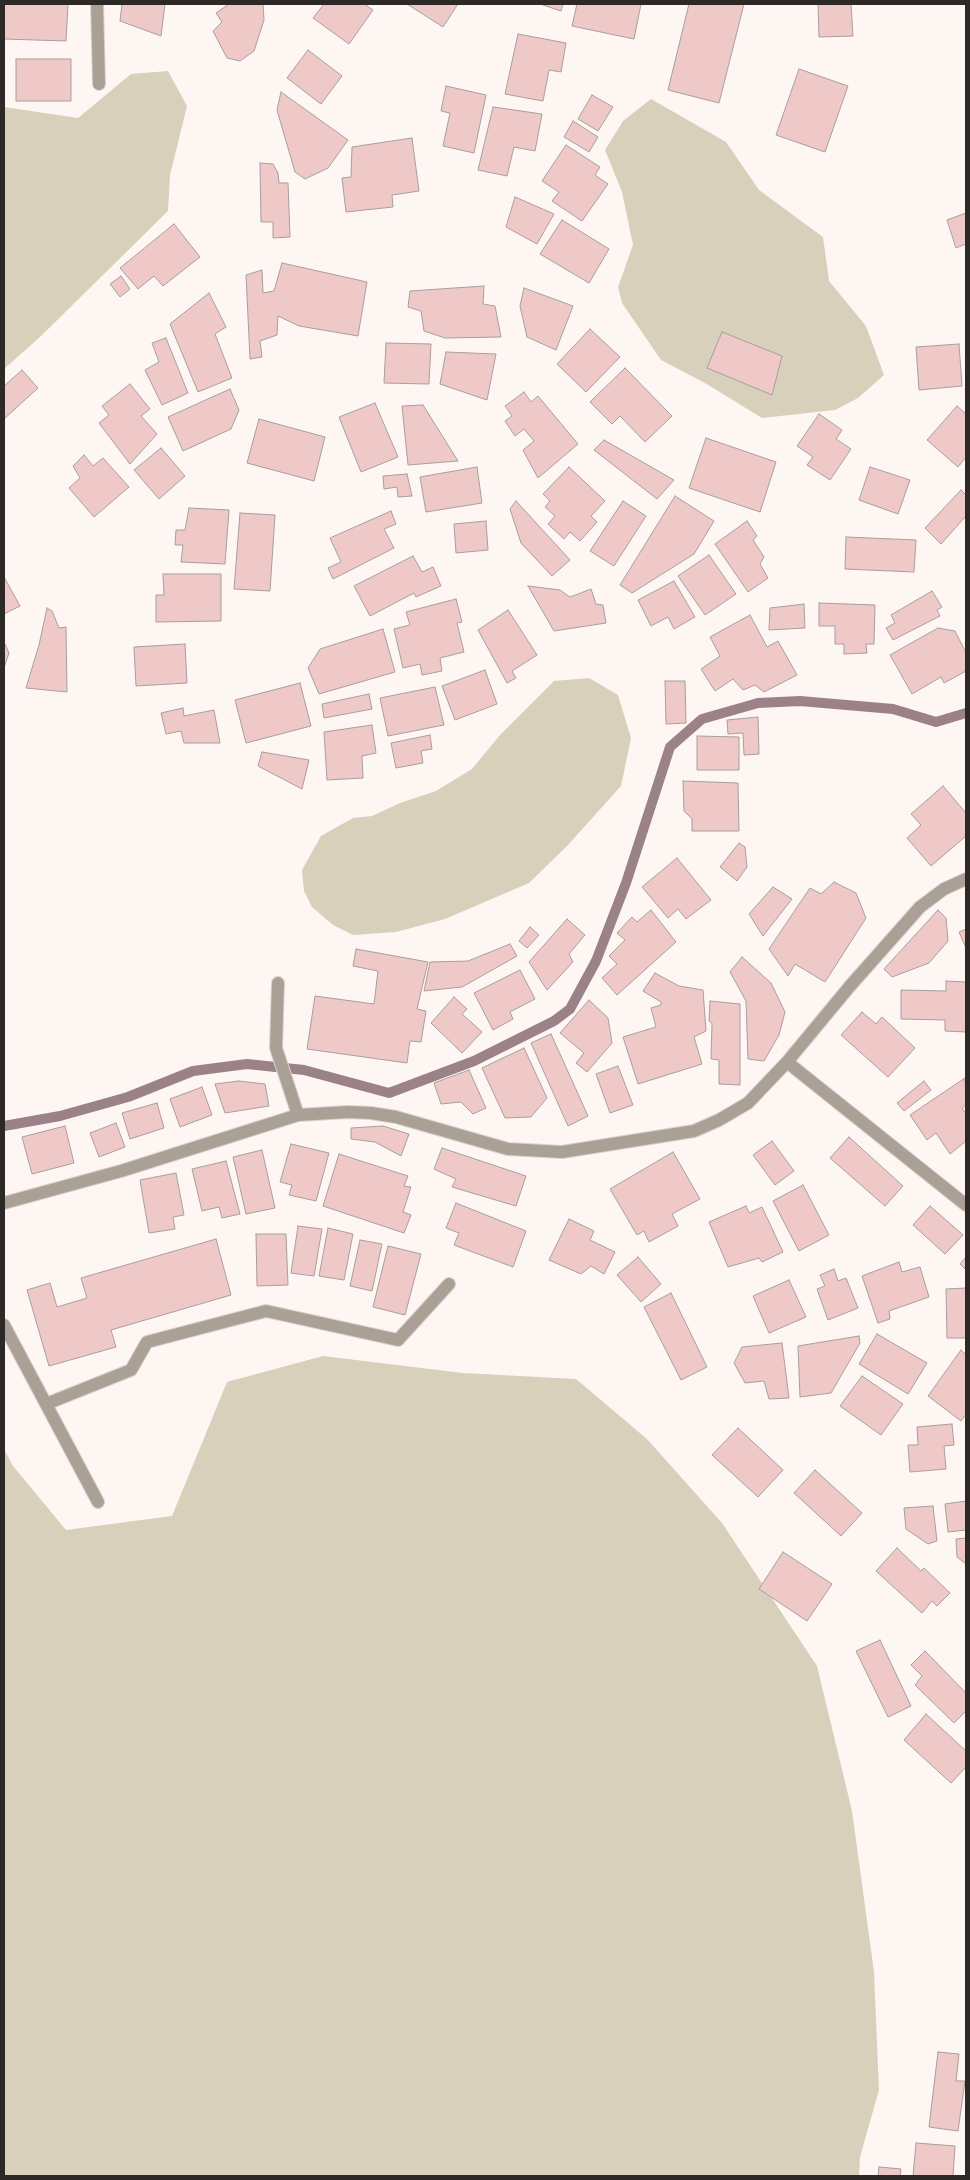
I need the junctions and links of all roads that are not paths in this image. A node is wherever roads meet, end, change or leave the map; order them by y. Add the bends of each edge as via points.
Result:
1 (97, 4) edge
2 (99, 84) dead end
3 (966, 879) edge
4 (278, 983) dead end
5 (787, 1062) junction
6 (298, 1115) junction
7 (4, 1203) edge
8 (966, 1205) edge
9 (449, 1284) dead end
10 (4, 1325) edge
11 (46, 1404) junction
12 (98, 1502) dead end

1 - 2 street
3 - 5 street via 944,889 920,907
4 - 6 street via 276,1048
5 - 6 street via 748,1103 694,1131 562,1152 508,1149 371,1113
5 - 8 street
6 - 7 street
9 - 11 street via 398,1340 266,1311 147,1342 130,1370
10 - 11 street
11 - 12 street

